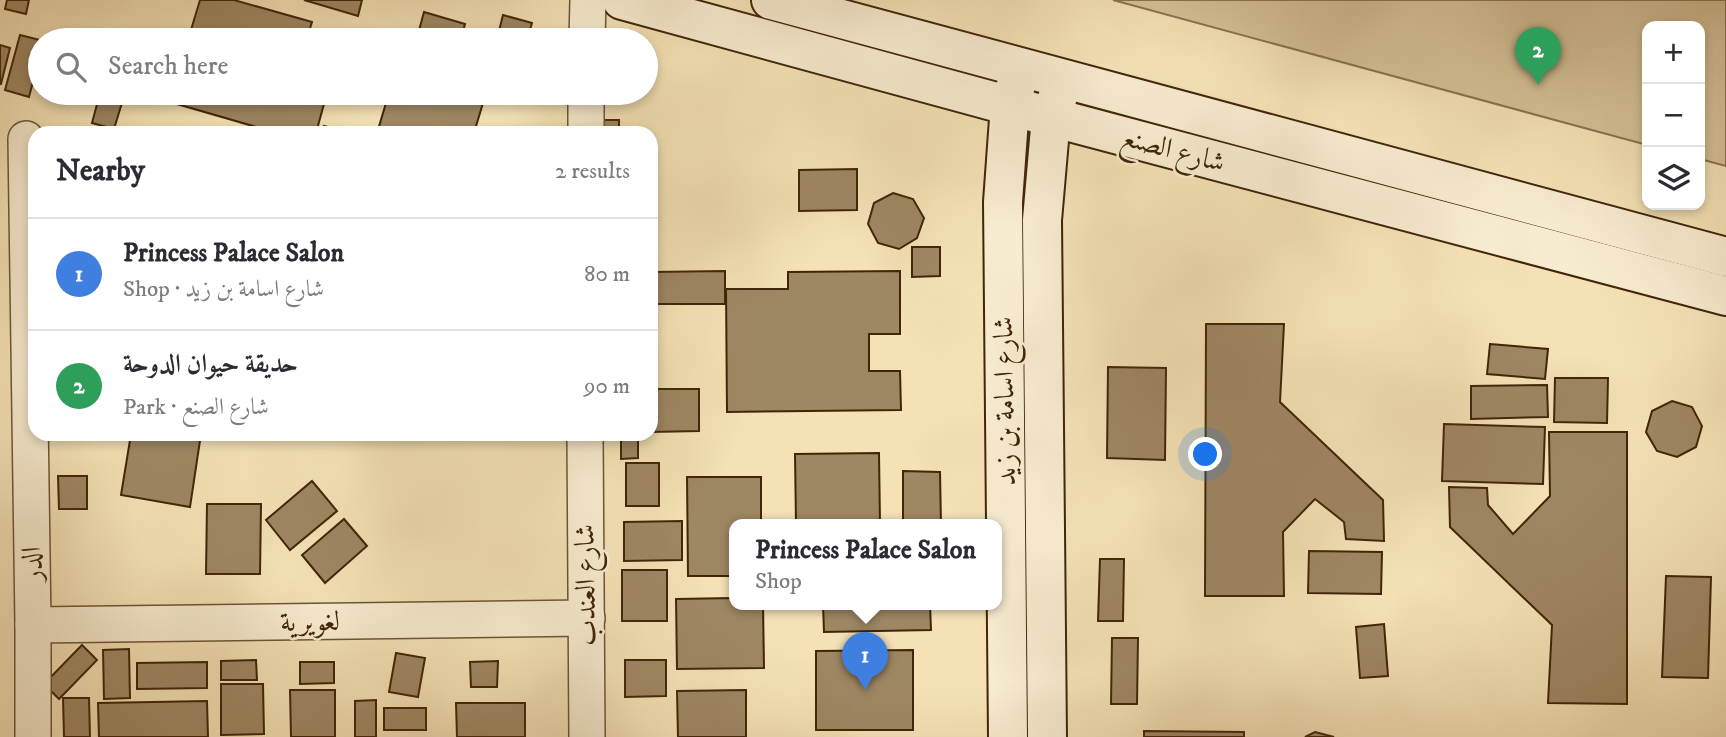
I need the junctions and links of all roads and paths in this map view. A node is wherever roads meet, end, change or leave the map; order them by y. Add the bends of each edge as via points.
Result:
1 (588, 0) edge
2 (622, 0) edge
3 (771, 0) edge
4 (587, 28) edge
5 (1021, 66) junction
6 (1063, 78) junction
7 (586, 105) edge
8 (1010, 105) junction
9 (1051, 117) junction
10 (586, 126) edge
11 (20, 137) edge
12 (1726, 257) edge
13 (1726, 296) edge
14 (28, 437) edge
15 (28, 441) edge
16 (584, 441) edge
17 (587, 618) junction
18 (33, 625) junction
19 (33, 737) edge
20 (587, 737) edge
21 (1007, 737) edge
22 (1047, 737) edge

1 - 4 street
2 - 8 street, شارع الصنع
3 - 5 street, شارع الصنع
5 - 6 street, شارع الصنع
5 - 8 street, شارع اسامة بن زيد
6 - 9 street, شارع اسامة بن زيد
6 - 12 street, شارع الصنع
7 - 10 street
8 - 9 street, شارع الصنع
8 - 21 street, شارع اسامة بن زيد via 1003,202
9 - 13 street, شارع الصنع
9 - 22 street, شارع اسامة بن زيد via 1042,220
11 - 14 street, الدر
15 - 18 street, الدر
16 - 17 street, شارع العندب
17 - 18 street, لغويرية
17 - 20 street, شارع العندب
18 - 19 street, الدر

